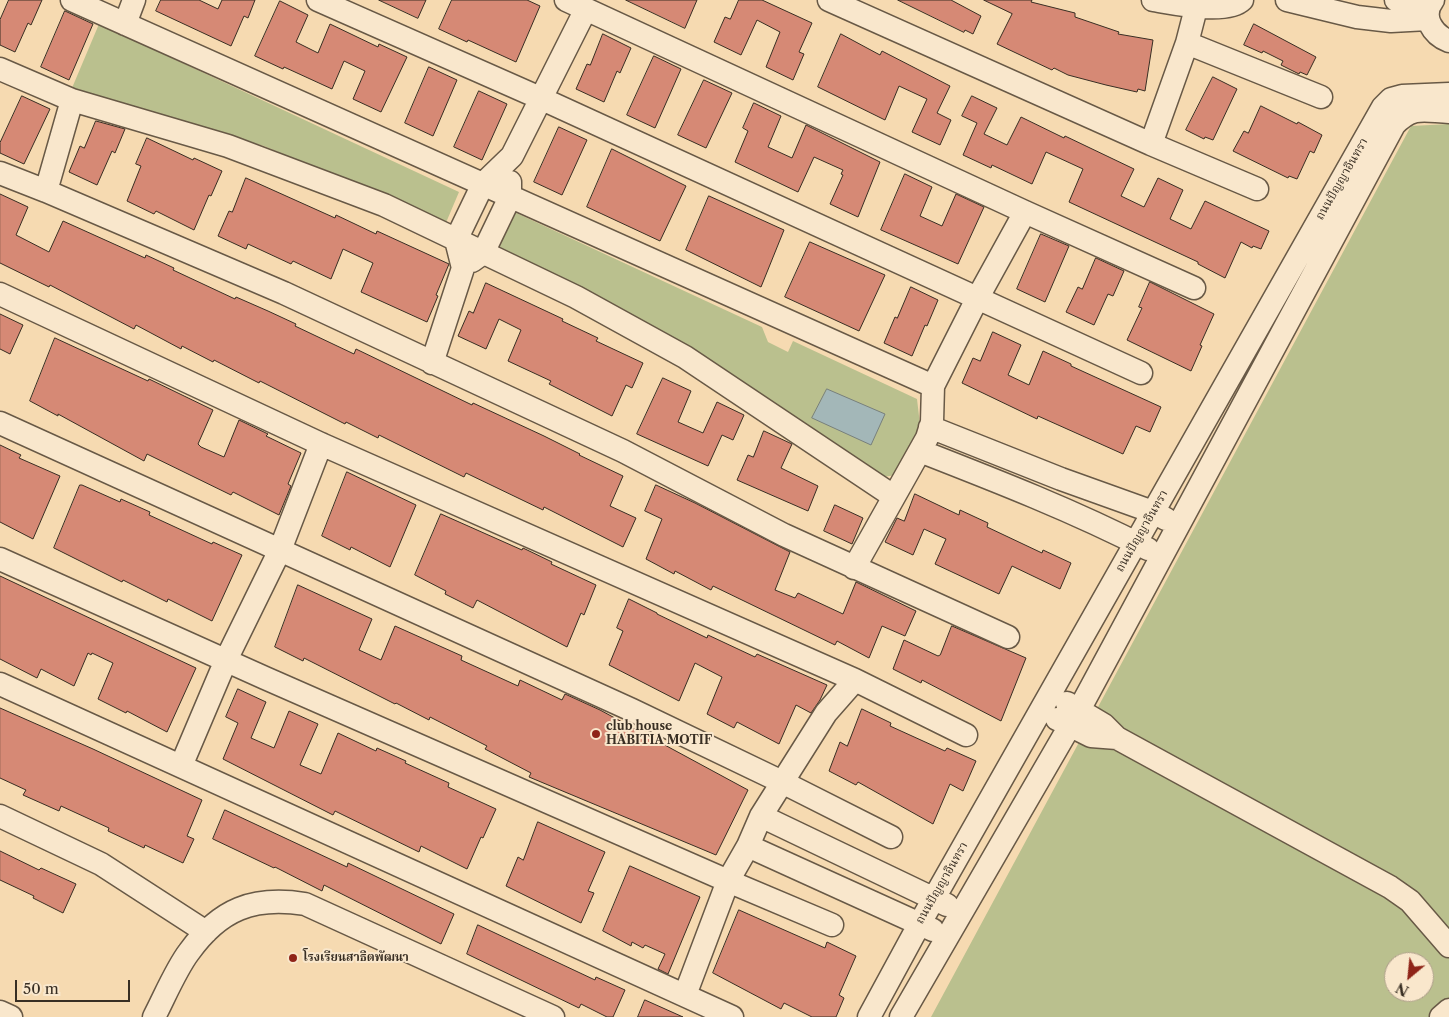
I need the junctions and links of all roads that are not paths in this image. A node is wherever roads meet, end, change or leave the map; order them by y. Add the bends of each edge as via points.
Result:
1 (72, 0) edge
2 (134, 0) edge
3 (318, 0) edge
4 (830, 0) edge
5 (1153, 0) edge
6 (1242, 0) edge
7 (1287, 0) edge
8 (1396, 0) edge
9 (576, 5) edge
10 (1196, 8) junction
11 (1431, 8) edge
12 (125, 24) junction
13 (1449, 42) edge
14 (1187, 43) junction
15 (0, 69) edge
16 (1449, 94) edge
17 (1321, 97) dead end
18 (540, 98) junction
19 (72, 100) junction
20 (1449, 112) edge
21 (1150, 144) junction
22 (512, 156) junction
23 (0, 173) edge
24 (482, 184) junction
25 (1257, 189) dead end
26 (46, 191) junction
27 (510, 197) junction
28 (1025, 212) junction
29 (456, 240) junction
30 (483, 253) junction
31 (463, 268) junction
32 (1194, 288) dead end
33 (0, 294) edge
34 (976, 299) junction
35 (432, 363) junction
36 (1141, 373) dead end
37 (933, 386) junction
38 (0, 423) edge
39 (930, 427) junction
40 (321, 444) junction
41 (920, 451) junction
42 (1026, 465) junction
43 (1018, 489) junction
44 (893, 496) junction
45 (1153, 512) junction
46 (1178, 526) junction
47 (1135, 543) junction
48 (280, 550) junction
49 (1162, 557) junction
50 (0, 559) edge
51 (854, 568) junction
52 (1008, 637) dead end
53 (226, 660) junction
54 (855, 680) junction
55 (0, 684) edge
56 (1046, 702) junction
57 (1074, 717) junction
58 (966, 735) dead end
59 (181, 766) junction
60 (782, 782) junction
61 (0, 816) edge
62 (761, 816) junction
63 (891, 837) dead end
64 (748, 846) junction
65 (728, 881) junction
66 (934, 897) junction
67 (961, 912) junction
68 (920, 923) junction
69 (832, 925) dead end
70 (206, 932) junction
71 (948, 937) junction
72 (1449, 946) edge
73 (685, 995) junction
74 (510, 1008) edge
75 (1449, 1010) edge
76 (0, 1012) edge
77 (11, 1017) edge
78 (154, 1017) edge
79 (553, 1017) edge
80 (732, 1017) edge
81 (869, 1017) edge
82 (901, 1017) edge
83 (1441, 1017) edge

1 - 12 street
2 - 12 street
3 - 18 street
4 - 21 street
5 - 10 street
6 - 10 street via 1229,6
7 - 11 street via 1357,18 1391,21
8 - 11 street
9 - 18 street
9 - 28 street
10 - 14 street
11 - 13 street via 1432,29
12 - 24 street
14 - 17 street
14 - 21 street
15 - 19 street
16 - 45 street, ถนนปัญญาอินทรา via 1402,96 1391,99 1382,107
18 - 22 street
18 - 34 street
19 - 26 street
19 - 29 street via 228,146 296,170 384,205
20 - 46 street, ถนนปัญญาอินทรา via 1415,111 1405,114 1394,125
21 - 25 street
22 - 24 street
22 - 27 street
23 - 26 street
24 - 27 street
24 - 29 street
26 - 35 street via 284,293
27 - 30 street
27 - 37 street
28 - 32 street
28 - 34 street
29 - 30 street
29 - 31 street
30 - 31 street
30 - 44 street via 576,297 685,357
31 - 35 street
33 - 40 street
34 - 36 street
34 - 37 street
35 - 51 street via 623,451
37 - 39 street
38 - 48 street
39 - 41 street
39 - 42 street
40 - 48 street
40 - 54 street
41 - 43 street
41 - 44 street
42 - 43 street
42 - 45 street
43 - 47 street
44 - 51 street
45 - 46 street
45 - 47 street, ถนนปัญญาอินทรา
46 - 49 street, ถนนปัญญาอินทรา
47 - 49 street
47 - 56 street, ถนนปัญญาอินทรา
48 - 53 street
48 - 60 street
49 - 57 street, ถนนปัญญาอินทรา
50 - 53 street
51 - 52 street
53 - 59 street
53 - 65 street
54 - 58 street
54 - 60 street via 826,713
55 - 59 street
56 - 57 street
56 - 66 street, ถนนปัญญาอินทรา
57 - 67 street, ถนนปัญญาอินทรา
57 - 72 street via 1104,725 1117,738 1390,887 1410,901
59 - 73 street
60 - 62 street
60 - 63 street
61 - 70 street via 102,864
62 - 64 street
62 - 66 street
64 - 65 street
64 - 68 street
65 - 69 street
65 - 73 street
66 - 67 street
66 - 68 street, ถนนปัญญาอินทรา
67 - 71 street, ถนนปัญญาอินทรา
68 - 71 street
68 - 81 street, ถนนปัญญาอินทรา
70 - 74 street via 231,912 250,904 283,901 305,904
70 - 78 street via 188,953
71 - 82 street, ถนนปัญญาอินทรา
73 - 80 street
74 - 79 street
75 - 83 street
76 - 77 street

